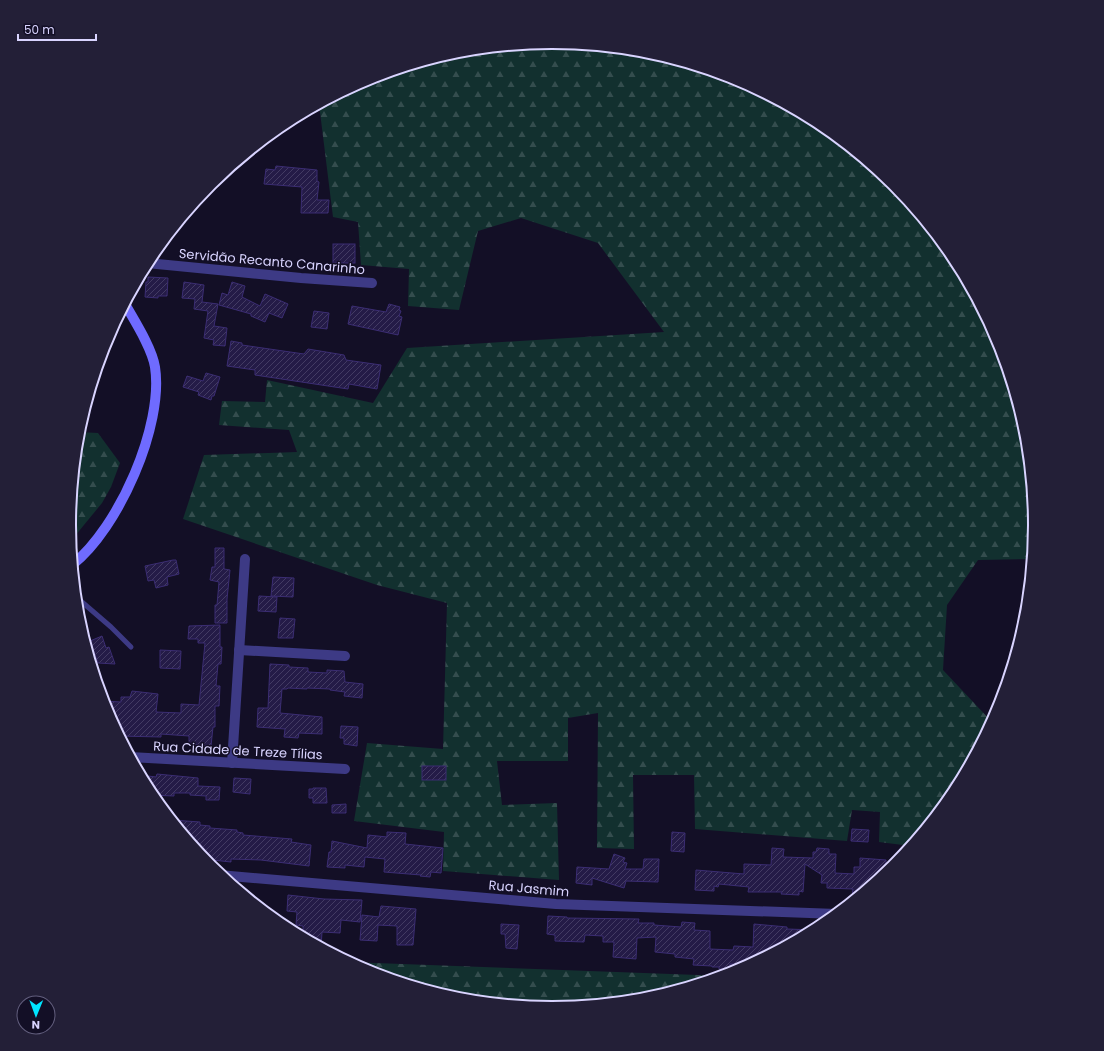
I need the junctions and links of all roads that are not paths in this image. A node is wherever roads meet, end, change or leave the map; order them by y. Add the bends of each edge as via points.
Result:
1 (154, 264) edge
2 (372, 283) dead end
3 (128, 309) edge
4 (77, 559) edge
5 (245, 559) dead end
6 (82, 602) edge
7 (131, 647) dead end
8 (239, 650) junction
9 (346, 656) dead end
10 (136, 757) edge
11 (232, 763) junction
12 (345, 769) dead end
13 (230, 876) edge
14 (829, 914) edge

1 - 2 street, Servidão Recanto Canarinho
3 - 4 main road via 154,365 155,408 144,446 122,501 112,518
5 - 8 street
6 - 7 lane
8 - 9 street
8 - 11 street
10 - 11 street, Rua Cidade de Treze Tílias
11 - 12 street, Rua Cidade de Treze Tílias
13 - 14 street, Rua Jasmim via 556,904

